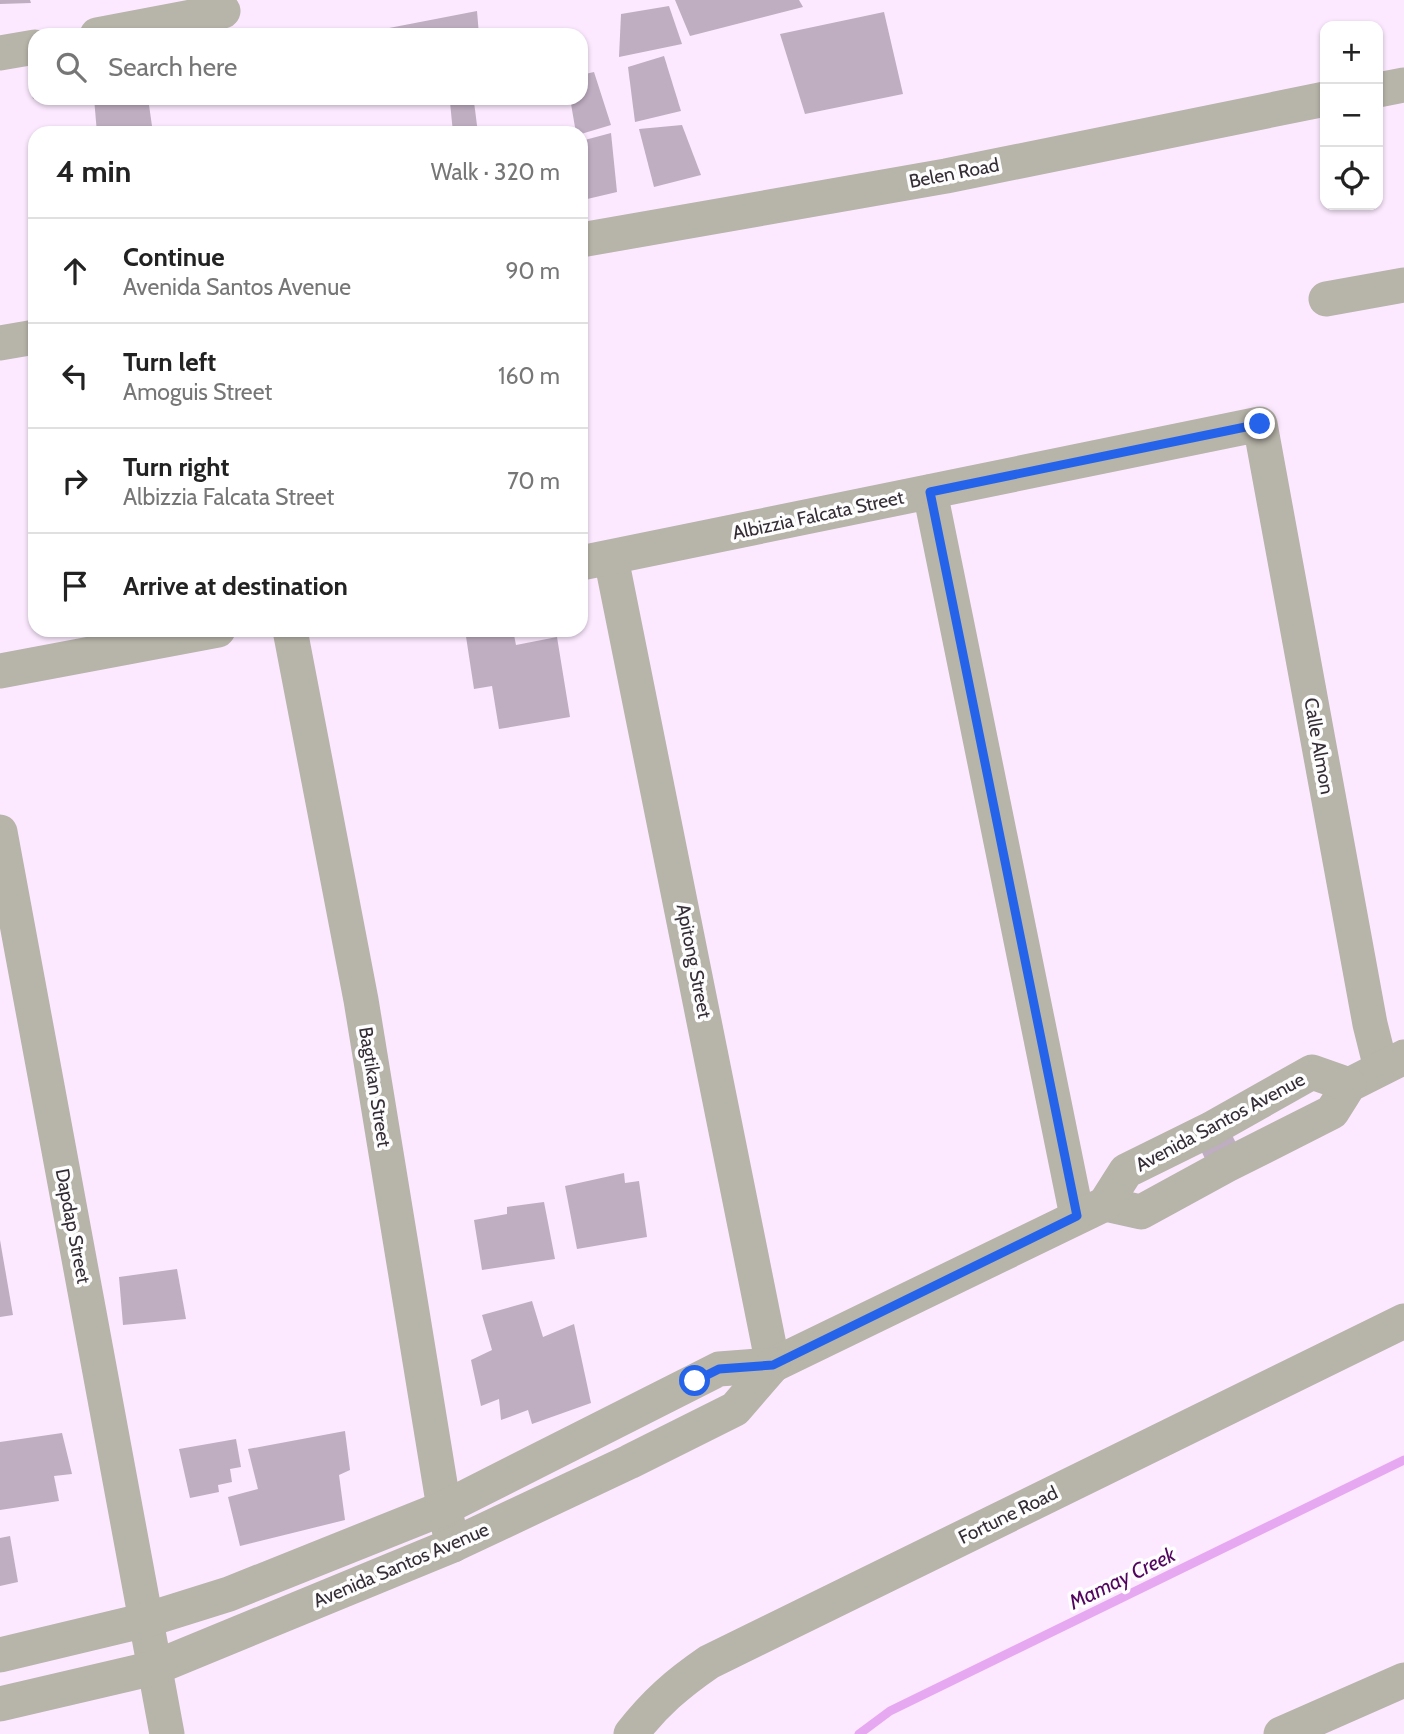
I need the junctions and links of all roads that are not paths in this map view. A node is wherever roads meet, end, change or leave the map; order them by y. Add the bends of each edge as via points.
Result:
1 (223, 11) dead end
2 (134, 28) edge
3 (28, 48) edge
4 (0, 53) edge
5 (1404, 85) edge
6 (1383, 89) edge
7 (1320, 100) edge
8 (588, 239) edge
9 (1404, 285) edge
10 (1326, 299) dead end
11 (28, 338) edge
12 (0, 343) edge
13 (1260, 424) joint
14 (930, 492) junction
15 (596, 561) edge
16 (181, 637) edge
17 (291, 637) edge
18 (0, 671) edge
19 (0, 832) edge
20 (1392, 1062) edge
21 (1091, 1210) junction
22 (1404, 1321) edge
23 (773, 1365) junction
24 (444, 1508) junction
25 (453, 1545) junction
26 (146, 1620) junction
27 (0, 1655) edge
28 (154, 1668) junction
29 (1404, 1680) edge
30 (0, 1704) edge
31 (167, 1734) edge
32 (631, 1734) edge
33 (1280, 1734) edge

1 - 2 street
3 - 4 street
5 - 6 street
7 - 8 street, Belen Road via 946,176
9 - 10 street
11 - 12 street
13 - 14 street, Albizzia Falcata Street
13 - 20 street, Calle Almon via 1367,1010
14 - 15 street, Albizzia Falcata Street
14 - 21 street
15 - 23 street, Apitong Street
16 - 18 street
17 - 24 street, Bagtikan Street via 361,999
19 - 26 street, Dapdap Street
20 - 21 street via 1349,1084 1332,1112 1141,1212
21 - 23 street, Avenida Santos Avenue
22 - 32 street, Fortune Road via 709,1662 675,1685
23 - 24 street, Avenida Santos Avenue via 719,1369
23 - 25 street, Avenida Santos Avenue via 735,1409
24 - 25 street, Bagtikan Street
24 - 26 street, Avenida Santos Avenue via 229,1594
25 - 28 street, Avenida Santos Avenue
26 - 27 street, Avenida Santos Avenue
26 - 28 street, Dapdap Street
28 - 30 street, Avenida Santos Avenue
28 - 31 street, Dapdap Street
29 - 33 street

